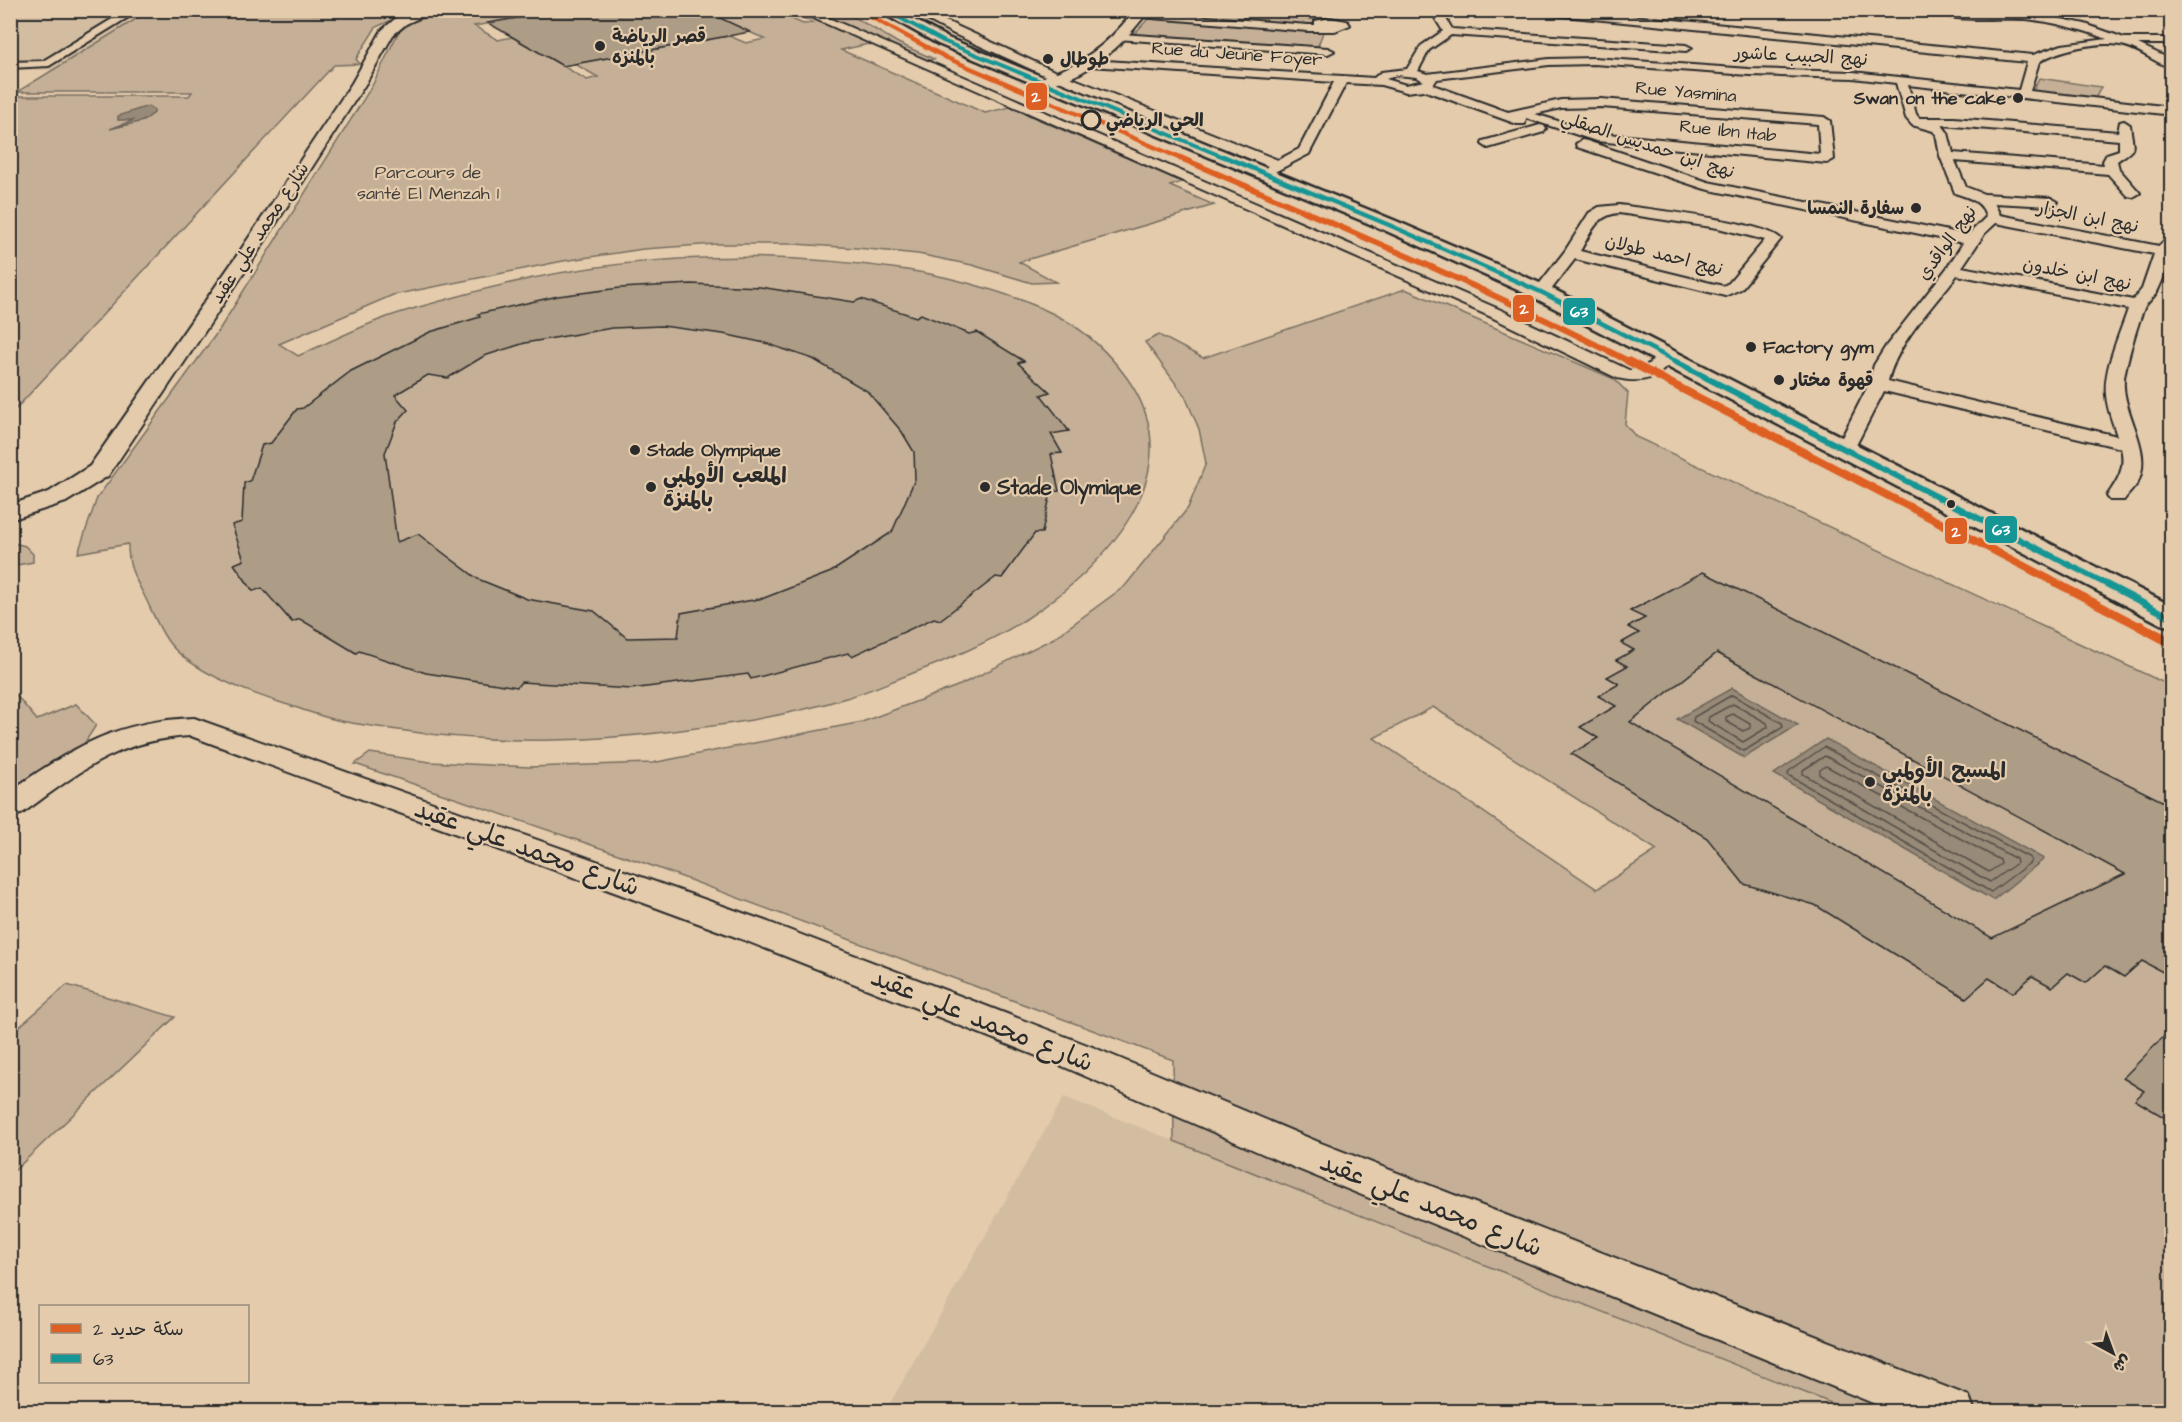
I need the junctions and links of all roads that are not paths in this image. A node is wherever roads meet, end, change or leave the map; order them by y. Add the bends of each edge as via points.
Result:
1 (135, 10) edge
2 (430, 10) edge
3 (800, 10) edge
4 (884, 10) edge
5 (913, 10) edge
6 (1189, 10) edge
7 (1344, 10) edge
8 (1435, 10) edge
9 (1637, 10) edge
10 (1934, 10) edge
11 (1533, 11) edge
12 (1136, 12) edge
13 (1650, 22) junction
14 (1331, 24) junction
15 (1449, 32) junction
16 (1121, 37) junction
17 (2124, 41) junction
18 (2172, 42) edge
19 (1686, 48) dead end
20 (2036, 59) junction
21 (1090, 63) junction
22 (1014, 64) junction
23 (1322, 64) junction
24 (10, 65) edge
25 (2172, 65) edge
26 (1411, 73) junction
27 (1384, 78) junction
28 (1342, 79) junction
29 (1051, 80) junction
30 (1901, 80) junction
31 (1426, 82) junction
32 (2024, 94) junction
33 (2172, 96) edge
34 (2120, 106) junction
35 (2165, 111) edge
36 (1514, 114) junction
37 (1916, 122) junction
38 (1540, 129) junction
39 (2126, 137) junction
40 (1488, 144) dead end
41 (1947, 156) junction
42 (1827, 159) joint
43 (1272, 170) junction
44 (2112, 171) junction
45 (1737, 193) junction
46 (2133, 193) dead end
47 (1984, 198) junction
48 (2051, 202) dead end
49 (1994, 218) junction
50 (1718, 224) junction
51 (1972, 240) junction
52 (2167, 246) edge
53 (1571, 252) junction
54 (1953, 270) junction
55 (1540, 292) junction
56 (2137, 306) junction
57 (1667, 357) junction
58 (1878, 384) junction
59 (2129, 444) junction
60 (1845, 449) junction
61 (99, 471) junction
62 (2117, 496) dead end
63 (10, 513) edge
64 (10, 524) edge
65 (2172, 618) edge
66 (10, 807) edge
67 (1952, 1412) edge

1 - 24 street via 45,64
2 - 61 street, شارع محمد علي عقيد via 401,21 387,33 359,83 245,258
3 - 57 street via 1485,309 1623,374 1649,375
4 - 22 main road via 917,29
5 - 22 street
6 - 14 street
7 - 14 street
8 - 15 street
9 - 13 street
10 - 17 street via 2051,19
11 - 13 street
12 - 14 street via 1308,28
12 - 16 street
13 - 20 street
14 - 23 street
15 - 19 street
15 - 26 street via 1425,48
16 - 21 street
16 - 23 street
17 - 18 street
17 - 20 street via 2075,46
17 - 25 street
20 - 32 street via 2030,66
21 - 23 street, Rue du Jeune Foyer
21 - 29 street
22 - 29 main road
23 - 27 street
23 - 28 street, Rue du Jeune Foyer
26 - 27 street
26 - 31 street
27 - 28 street, Rue du Jeune Foyer
27 - 31 street via 1401,87
28 - 43 street via 1304,151
29 - 43 main road
30 - 31 street, نهج الحبيب عاشور via 1570,61
30 - 32 street, نهج الحبيب عاشور
30 - 37 street via 1910,115
31 - 36 street, نهج ابن حمديس الصقلي
32 - 34 street, نهج الحبيب عاشور
33 - 35 street
34 - 35 street, نهج الحبيب عاشور
34 - 39 street
36 - 38 street, نهج ابن حمديس الصقلي
36 - 42 street, Rue Ibn Itab via 1596,137
36 - 42 street, Rue Yasmina via 1561,104 1601,103 1824,121
37 - 39 street
37 - 41 street, نهج الواقدي via 1937,128
38 - 40 street
38 - 45 street, نهج ابن حمديس الصقلي via 1678,178
39 - 44 street via 2124,153 2109,159
41 - 44 street
41 - 47 street, نهج الواقدي via 1960,190
43 - 55 main road
44 - 46 street
45 - 50 street
45 - 51 street, نهج ابن حمديس الصقلي
47 - 48 street
47 - 49 street, نهج الواقدي via 1993,209
49 - 51 street, نهج الواقدي
49 - 52 street, نهج ابن الجزار
50 - 53 street, نهج احمد طولان via 1604,210 1594,216
50 - 53 street, نهج احمد طولان via 1774,239 1735,286 1725,291
51 - 54 street, نهج الواقدي
52 - 56 street via 2150,290
53 - 55 street, نهج احمد طولان
54 - 56 street, نهج ابن خلدون
54 - 58 street, نهج الواقدي via 1894,346
55 - 57 main road
56 - 59 street, نهج ابن خلدون via 2115,376 2114,397
57 - 60 main road
58 - 59 street
58 - 60 street, نهج الواقدي
59 - 62 street, نهج ابن خلدون via 2133,473
60 - 65 main road
61 - 63 street, شارع محمد علي عقيد via 64,494
61 - 64 street, شارع محمد علي عقيد via 88,496 38,518
66 - 67 street, شارع محمد علي عقيد via 101,746 132,733 167,726 195,727 756,931 1076,1056 1307,1155

